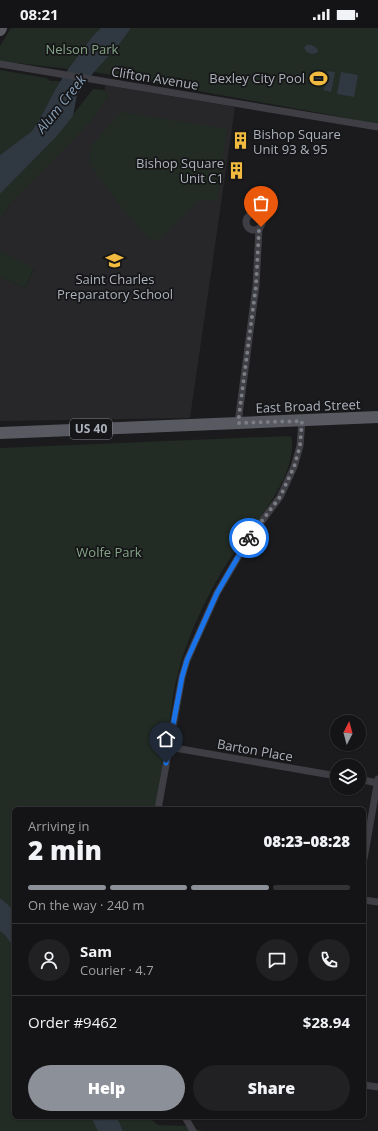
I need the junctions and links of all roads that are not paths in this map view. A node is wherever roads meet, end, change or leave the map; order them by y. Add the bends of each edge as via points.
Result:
1 (0, 64) edge
2 (378, 127) edge
3 (259, 229) dead end
4 (378, 417) edge
5 (302, 421) junction
6 (238, 423) junction
7 (0, 433) edge
8 (169, 747) junction
9 (330, 775) edge
10 (366, 780) edge
11 (378, 781) edge
12 (158, 807) edge
13 (366, 848) edge
14 (366, 900) edge
15 (378, 902) edge
16 (366, 1085) edge
17 (378, 1088) edge
18 (186, 1119) edge
19 (193, 1131) edge

1 - 2 street, Clifton Avenue
3 - 6 street via 256,286
4 - 5 main road, East Broad Street / US 40
5 - 6 main road, East Broad Street / US 40
5 - 8 street via 300,446 294,467 280,497 250,537 226,577 187,660
6 - 7 main road, East Broad Street / US 40
8 - 9 street, Barton Place
8 - 12 street
10 - 11 street
11 - 13 street
14 - 15 street
16 - 17 street
18 - 19 street

